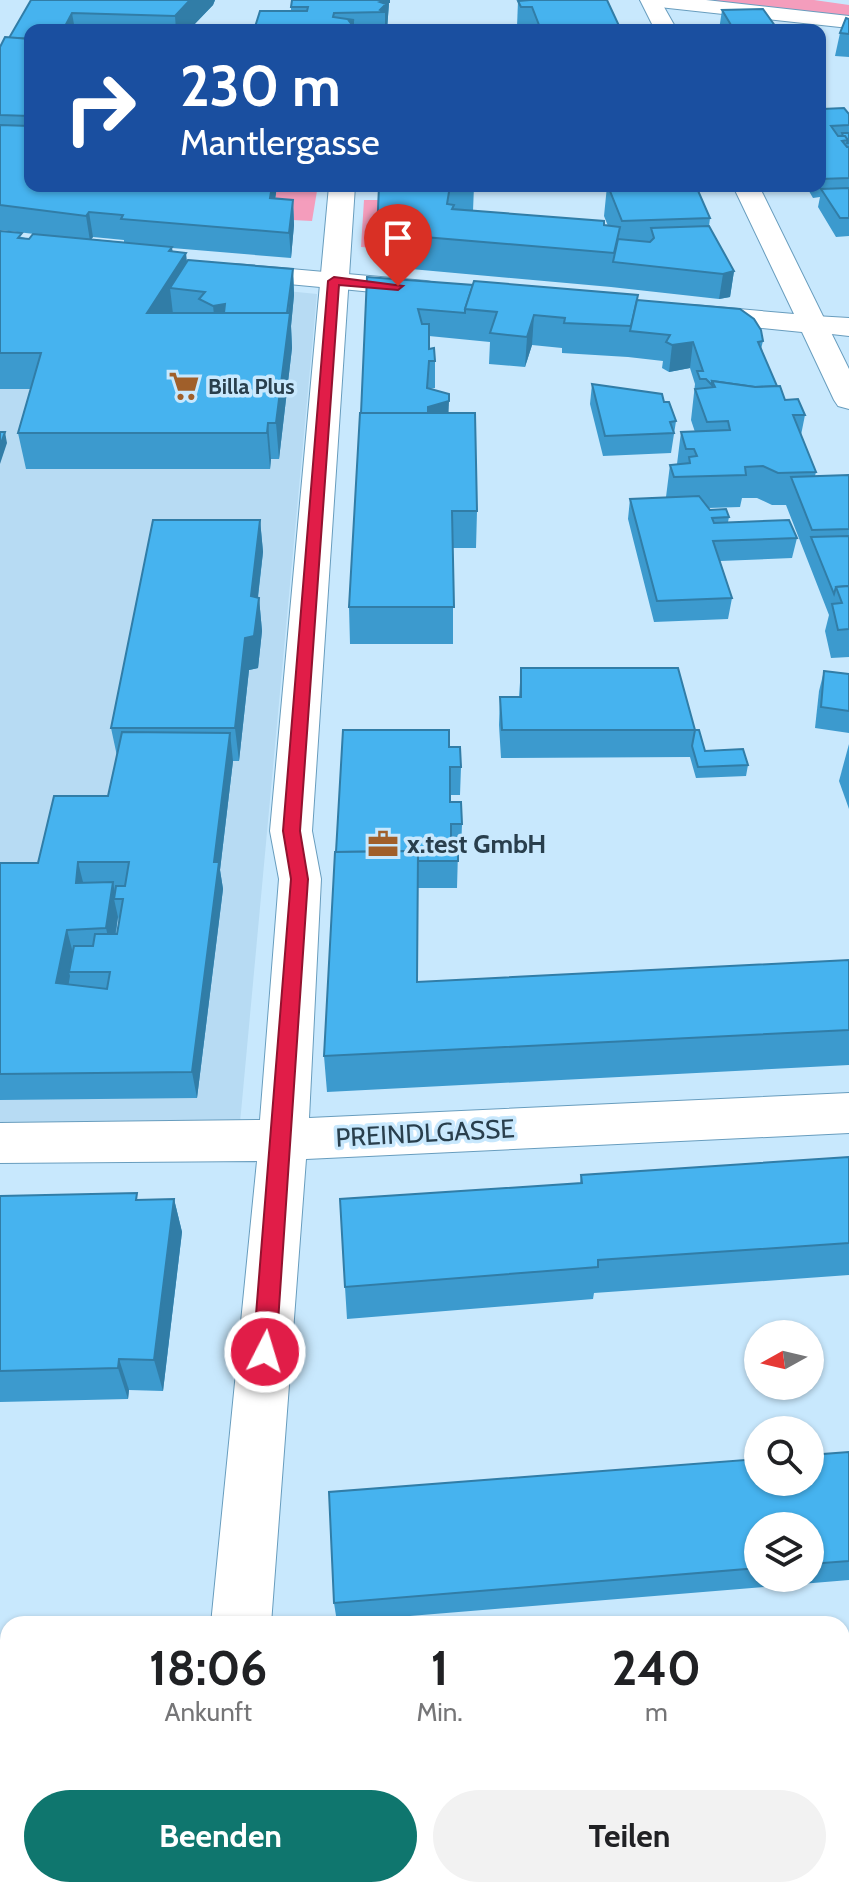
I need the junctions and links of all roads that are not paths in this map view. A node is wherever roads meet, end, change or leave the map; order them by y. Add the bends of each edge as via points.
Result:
1 (650, 0) edge
2 (849, 22) edge
3 (663, 24) edge
4 (341, 192) edge
5 (749, 192) edge
6 (215, 270) edge
7 (334, 281) junction
8 (445, 291) edge
9 (668, 310) edge
10 (815, 325) junction
11 (849, 327) edge
12 (849, 400) edge
13 (849, 1113) edge
14 (283, 1140) junction
15 (0, 1143) edge
16 (242, 1616) edge

1 - 2 street
1 - 3 street
4 - 7 street
5 - 10 street
6 - 7 street
7 - 8 street
7 - 14 street via 291,831 300,879
9 - 10 street
10 - 11 street
10 - 12 street
13 - 14 street, PREINDLGASSE
14 - 15 street, PREINDLGASSE
14 - 16 street

